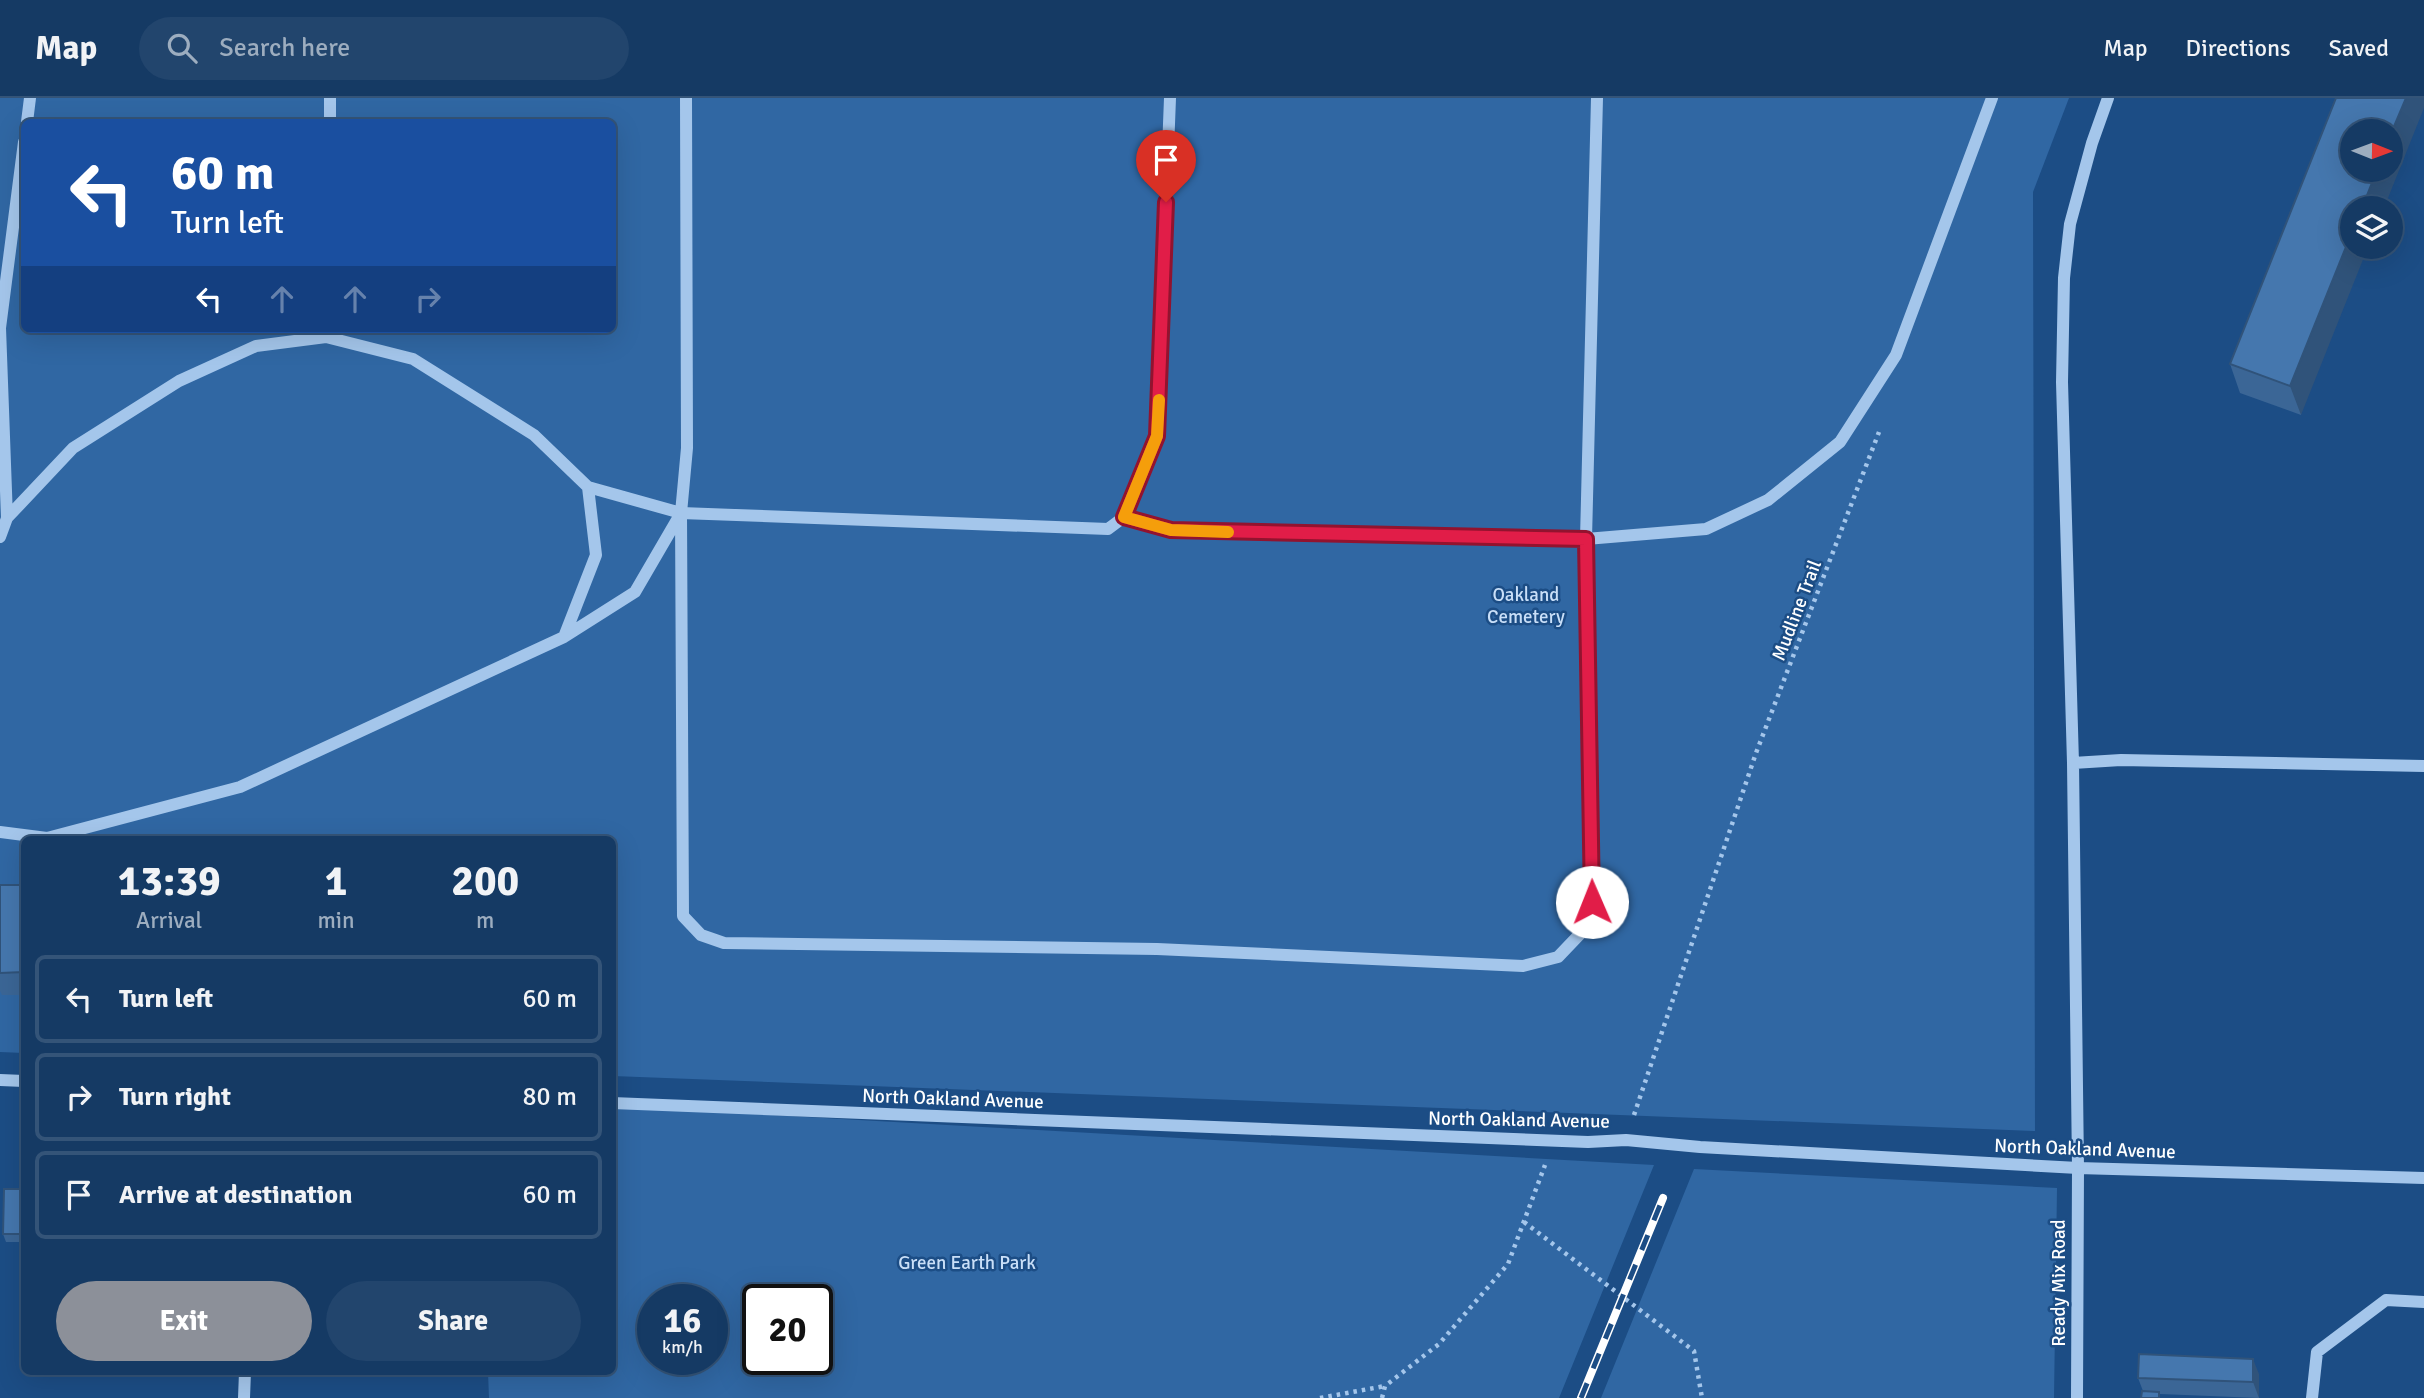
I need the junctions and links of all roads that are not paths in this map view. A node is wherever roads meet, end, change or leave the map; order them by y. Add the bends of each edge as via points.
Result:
1 (30, 98) edge
2 (330, 98) edge
3 (686, 98) edge
4 (1170, 98) edge
5 (1597, 98) edge
6 (1992, 98) edge
7 (2108, 98) edge
8 (27, 119) edge
9 (330, 119) edge
10 (21, 165) edge
11 (326, 333) edge
12 (588, 486) junction
13 (681, 513) junction
14 (1124, 517) junction
15 (7, 519) junction
16 (0, 537) edge
17 (1586, 539) junction
18 (565, 637) junction
19 (2073, 763) junction
20 (2424, 766) edge
21 (0, 832) edge
22 (31, 836) edge
23 (55, 836) edge
24 (0, 1080) edge
25 (21, 1081) edge
26 (616, 1103) edge
27 (2078, 1168) junction
28 (2424, 1178) edge
29 (2424, 1302) edge
30 (244, 1375) edge
31 (244, 1398) edge
32 (2077, 1398) edge
33 (2312, 1398) edge

1 - 8 street
2 - 9 street
3 - 13 street via 687,448
4 - 14 street via 1157,436
5 - 17 street
6 - 17 street via 1896,355 1840,442 1768,500 1706,529
7 - 19 street, Ready Mix Road via 2070,224 2064,278 2062,382
10 - 15 street via 0,328
11 - 12 street via 413,359 534,435
11 - 15 street via 256,346 179,382 73,448
12 - 13 street
12 - 18 street via 596,555
13 - 14 street via 1108,529
13 - 17 street via 683,916 701,935 724,943 1157,949 1523,965 1558,957 1579,935 1592,902
13 - 18 street via 635,592
14 - 17 street via 1171,530
15 - 16 street
18 - 23 street via 240,787
19 - 20 street
19 - 27 street, Ready Mix Road
21 - 22 street
24 - 25 street
26 - 27 street, North Oakland Avenue via 1554,1141 1626,1140
27 - 28 street, North Oakland Avenue
27 - 32 street, Ready Mix Road
29 - 33 street via 2386,1300 2317,1352
30 - 31 street

